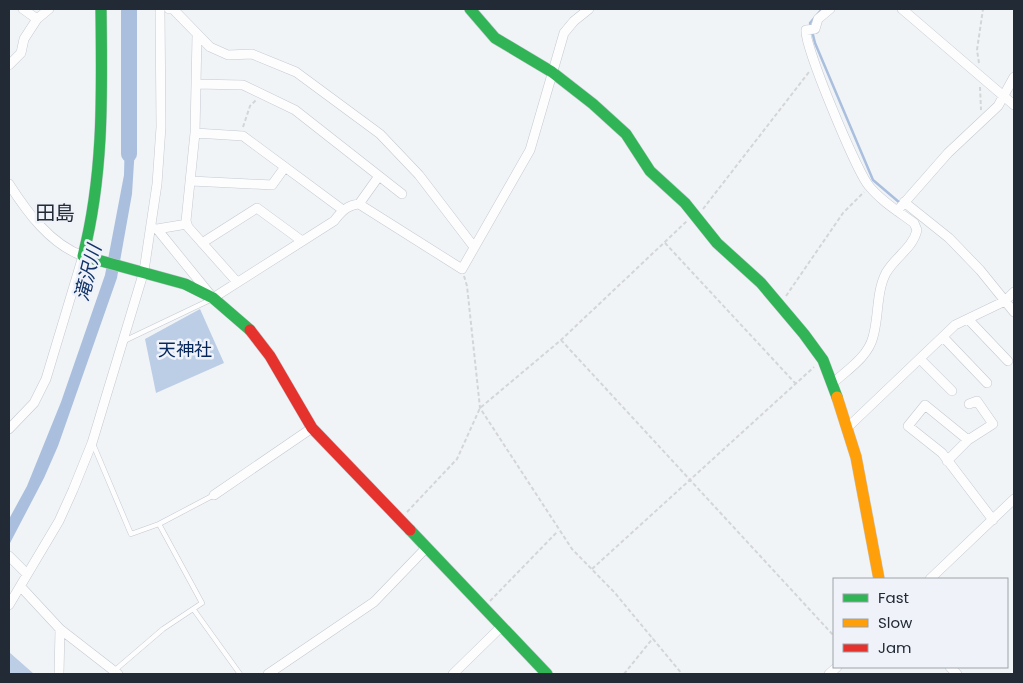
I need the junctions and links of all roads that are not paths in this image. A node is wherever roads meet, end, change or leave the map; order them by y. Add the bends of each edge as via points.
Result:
1 (24, 9) edge
2 (49, 9) edge
3 (101, 9) edge
4 (160, 9) edge
5 (169, 9) edge
6 (470, 9) edge
7 (589, 9) edge
8 (830, 9) edge
9 (902, 9) edge
10 (37, 19) junction
11 (197, 35) junction
12 (9, 66) edge
13 (552, 72) junction
14 (1014, 76) edge
15 (196, 84) junction
16 (1004, 96) junction
17 (1014, 105) edge
18 (195, 134) junction
19 (285, 167) junction
20 (379, 176) junction
21 (191, 181) junction
22 (9, 184) edge
23 (402, 194) dead end
24 (359, 204) junction
25 (901, 206) junction
26 (343, 210) junction
27 (187, 224) junction
28 (154, 228) junction
29 (302, 241) junction
30 (202, 242) junction
31 (474, 247) junction
32 (87, 257) junction
33 (140, 270) junction
34 (237, 282) junction
35 (1014, 292) edge
36 (213, 298) junction
37 (1002, 302) junction
38 (1014, 312) edge
39 (968, 319) junction
40 (942, 337) junction
41 (122, 342) junction
42 (920, 359) junction
43 (1008, 361) dead end
44 (987, 382) dead end
45 (833, 383) junction
46 (952, 391) dead end
47 (969, 404) dead end
48 (312, 428) junction
49 (848, 428) junction
50 (9, 429) edge
51 (968, 440) junction
52 (92, 443) junction
53 (947, 461) junction
54 (214, 495) joint
55 (1014, 499) edge
56 (993, 520) junction
57 (158, 524) junction
58 (426, 548) junction
59 (9, 556) edge
60 (26, 574) junction
61 (879, 578) edge
62 (931, 578) edge
63 (21, 588) junction
64 (9, 605) edge
65 (194, 610) junction
66 (502, 626) junction
67 (60, 629) junction
68 (114, 673) edge
69 (59, 674) edge
70 (240, 674) edge
71 (268, 674) edge
72 (453, 674) edge
73 (547, 674) edge

1 - 10 street
2 - 10 street
3 - 32 street via 99,186
4 - 28 street via 161,127
5 - 11 street via 173,9
6 - 13 street via 495,38
7 - 13 street via 564,33
8 - 25 street via 805,33 815,64 850,151 869,186
9 - 16 street
10 - 12 street via 24,39 21,53
11 - 15 street
11 - 31 street via 210,47 228,55 252,54 296,72 380,134 419,176
13 - 31 street via 530,150
13 - 45 street via 626,134 650,171 780,304 823,360
14 - 16 street
15 - 18 street
15 - 20 street via 243,85 295,110
16 - 17 street
16 - 25 street
18 - 19 street via 241,136
18 - 21 street
19 - 21 street via 272,185
19 - 26 street
20 - 23 street
20 - 24 street
21 - 27 street
22 - 32 street via 54,240 71,252
24 - 26 street
24 - 31 street via 462,269
25 - 37 street via 949,238 980,270
25 - 45 street via 914,223 915,236 885,275 873,338 868,348
26 - 29 street via 334,221
27 - 28 street
27 - 30 street
28 - 33 street
28 - 36 street
29 - 30 street via 257,208
29 - 34 street
30 - 34 street
32 - 33 street
32 - 50 street via 46,379 34,403
33 - 36 street via 186,284
33 - 41 street
34 - 36 street
35 - 37 street
36 - 41 lane
36 - 48 street via 252,332 270,356
37 - 38 street
37 - 39 street
39 - 40 street
39 - 43 street
40 - 42 street
40 - 44 street
41 - 52 street
42 - 46 street
42 - 49 street
45 - 49 street
47 - 51 street via 977,401 993,424
48 - 54 street
48 - 58 street
49 - 61 street via 864,493
51 - 53 street
51 - 53 street via 925,405 908,426 933,444
52 - 57 lane via 131,534
52 - 60 street via 64,512
53 - 56 street
54 - 57 lane
55 - 56 street
56 - 62 street
57 - 65 lane via 202,603
58 - 66 street
58 - 71 street via 374,602
59 - 60 street
60 - 63 street
63 - 64 street
63 - 67 street
65 - 68 lane via 162,629
65 - 70 lane
66 - 72 street
66 - 73 street
67 - 68 street
67 - 69 street

